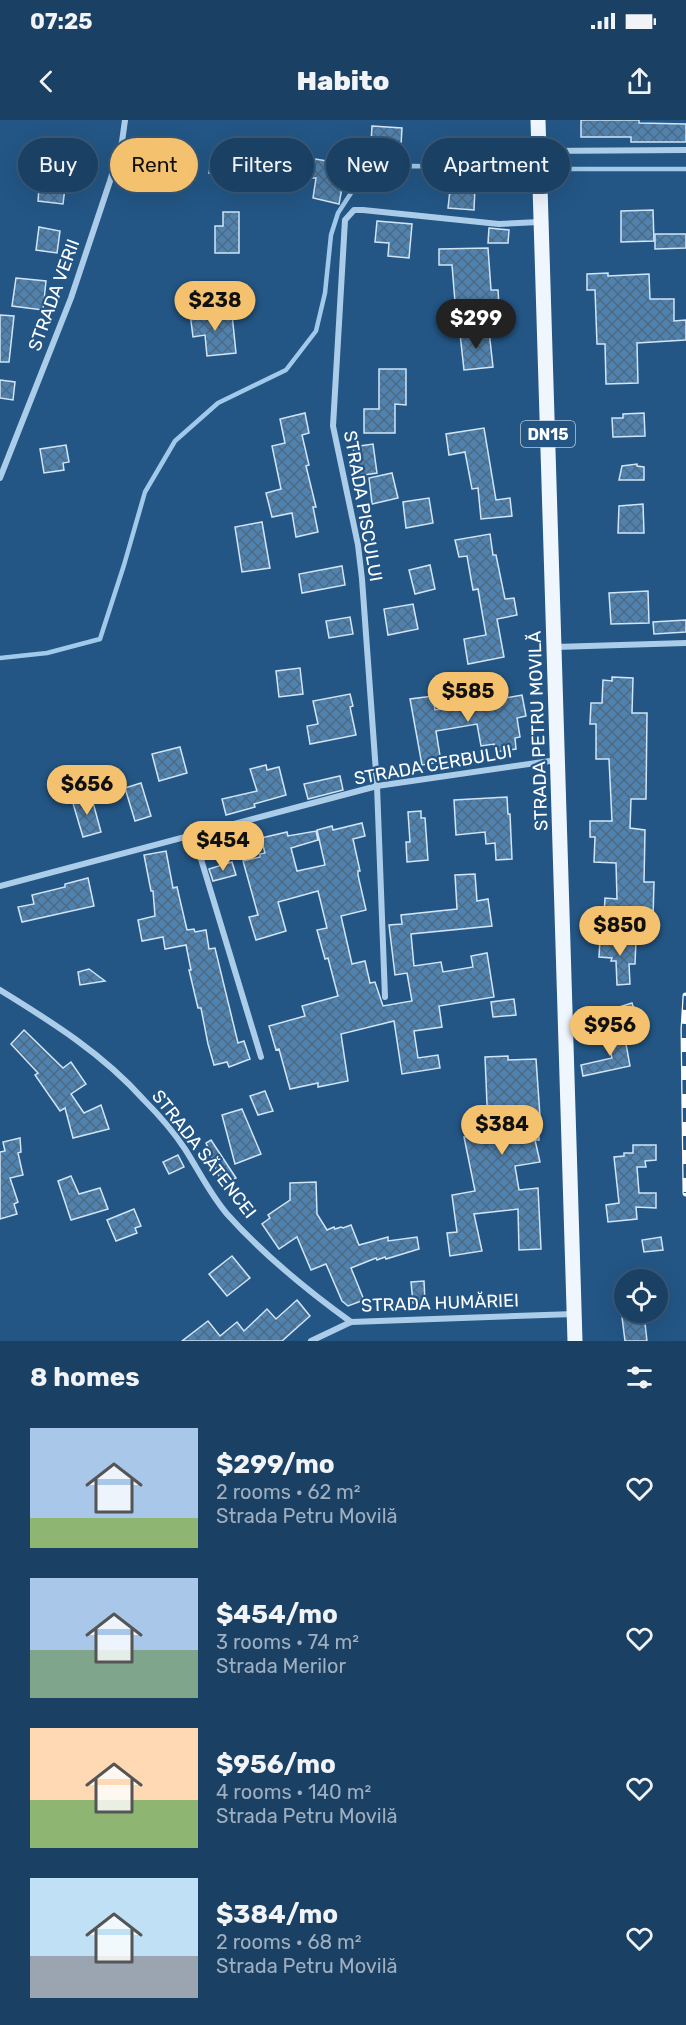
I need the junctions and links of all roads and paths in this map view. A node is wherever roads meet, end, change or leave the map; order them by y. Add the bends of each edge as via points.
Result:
1 (126, 120) edge
2 (538, 120) edge
3 (538, 138) edge
4 (686, 150) edge
5 (570, 151) edge
6 (540, 192) edge
7 (541, 222) junction
8 (0, 478) edge
9 (686, 643) edge
10 (555, 646) junction
11 (558, 760) junction
12 (377, 786) junction
13 (194, 836) junction
14 (0, 886) edge
15 (0, 990) edge
16 (384, 997) dead end
17 (261, 1057) dead end
18 (575, 1314) junction
19 (351, 1322) junction
20 (311, 1341) edge
21 (576, 1341) edge

1 - 8 street, STRADA VERII via 71,298
2 - 3 main road, STRADA PETRU MOVILĂ / DN15
4 - 5 street
6 - 7 main road, STRADA PETRU MOVILĂ / DN15
7 - 10 main road, STRADA PETRU MOVILĂ / DN15
7 - 12 street, STRADA PISCULUI via 499,224 363,210 354,210 345,220 333,426 358,545
9 - 10 street
10 - 11 main road, STRADA PETRU MOVILĂ / DN15
11 - 12 street, STRADA CERBULUI
11 - 18 main road, STRADA PETRU MOVILĂ / DN15
12 - 13 street, STRADA CERBULUI
12 - 16 street, STRADA PISCULUI
13 - 14 street, STRADA CERBULUI
13 - 17 street
15 - 19 street, STRADA SĂTENCEI via 50,1020 113,1068 163,1121 226,1213 278,1263
18 - 19 street, STRADA HUMĂRIEI
18 - 21 main road, STRADA PETRU MOVILĂ / DN15
19 - 20 street, STRADA HUMĂRIEI

